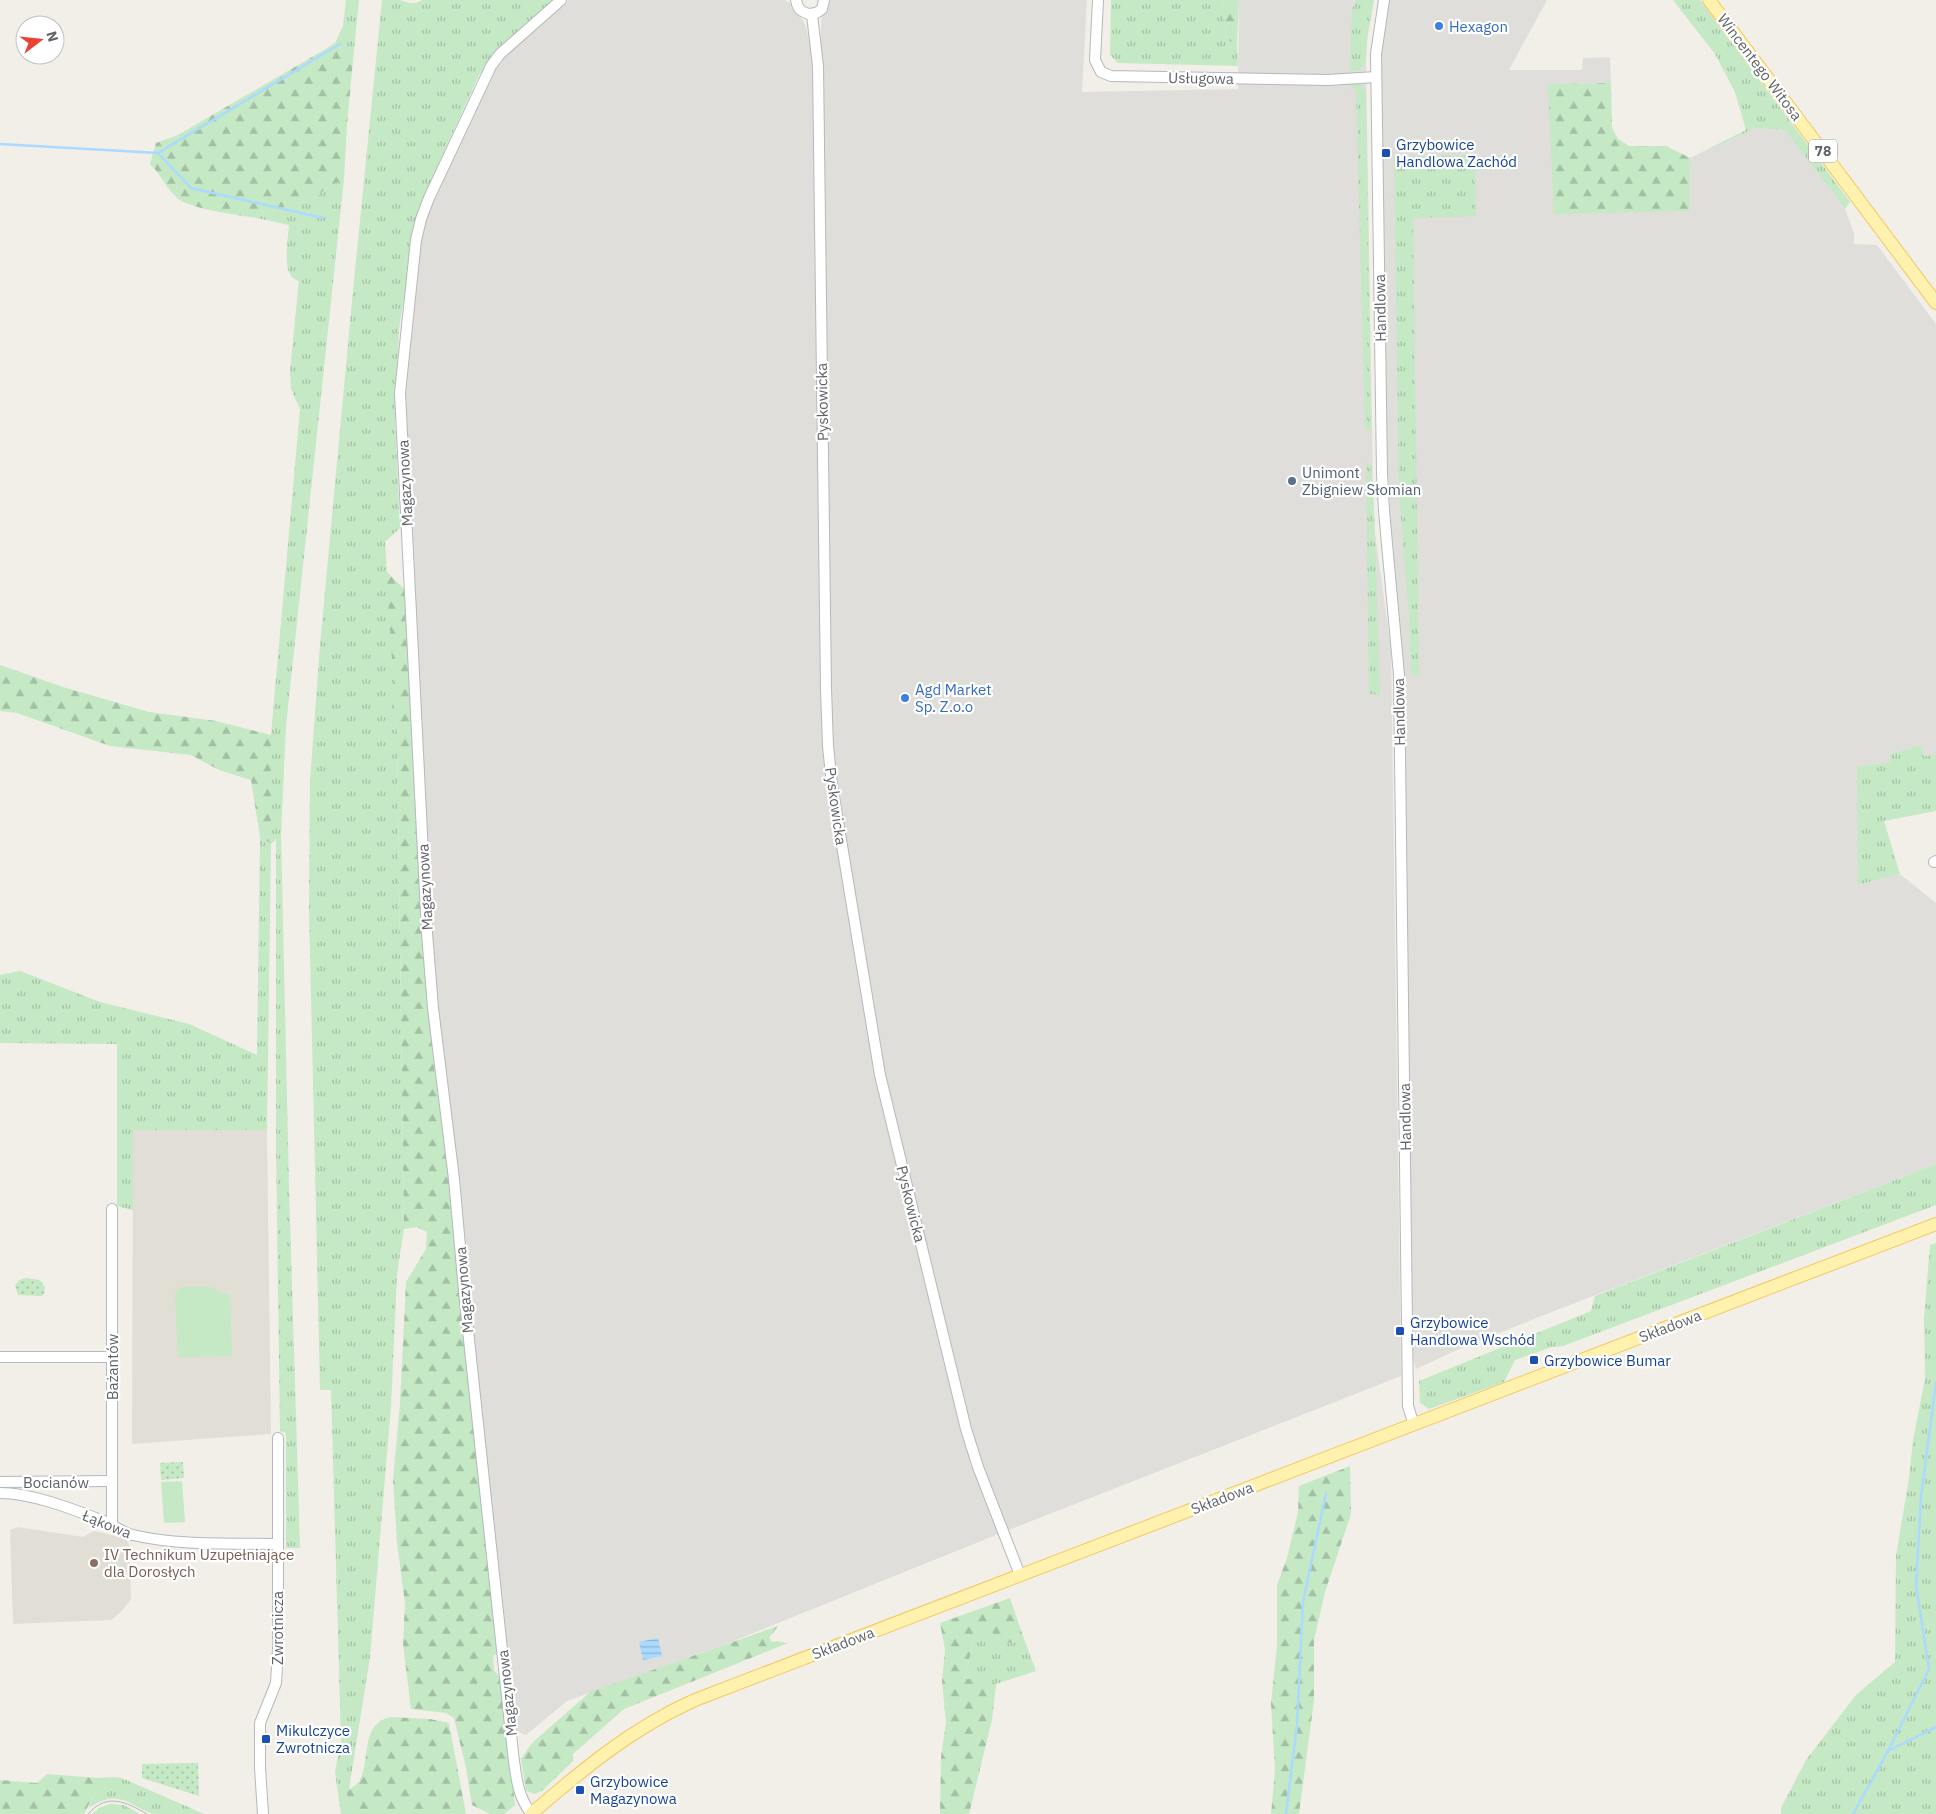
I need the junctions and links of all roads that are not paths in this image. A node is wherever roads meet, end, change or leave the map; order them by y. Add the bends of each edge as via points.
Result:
1 (561, 0) edge
2 (796, 0) edge
3 (824, 0) edge
4 (1098, 0) edge
5 (1384, 0) edge
6 (1709, 0) edge
7 (812, 15) junction
8 (1376, 77) junction
9 (1936, 303) edge
10 (112, 1209) dead end
11 (1936, 1224) edge
12 (0, 1357) edge
13 (112, 1358) junction
14 (1414, 1425) junction
15 (278, 1438) dead end
16 (0, 1482) edge
17 (112, 1482) junction
18 (0, 1493) edge
19 (112, 1525) junction
20 (277, 1544) junction
21 (1020, 1575) junction
22 (263, 1814) edge
23 (531, 1814) edge

1 - 23 street, Magazynowa via 500,54 491,66 429,198 416,240 400,392 433,1008 454,1179 513,1753 519,1793
2 - 7 street via 799,9
3 - 7 street via 818,13
4 - 8 street, Usługowa via 1095,60 1101,72 1111,76 1328,80
5 - 8 street, Handlowa
6 - 9 main road, Wincentego Witosa / 78
7 - 21 street, Pyskowicka via 818,74 827,706 832,785 882,1084 966,1429
8 - 14 street, Handlowa via 1383,482 1399,691 1408,1406
10 - 13 street, Bażantów
11 - 14 main road, Składowa
12 - 13 street
13 - 17 street, Bażantów
14 - 21 main road, Składowa
15 - 20 street, Zwrotnicza
16 - 17 street, Bocianów
17 - 19 street, Bażantów
18 - 19 street, Łąkowa via 32,1497
19 - 20 street, Łąkowa via 132,1535 185,1543
20 - 22 street, Zwrotnicza via 277,1675 260,1723
21 - 23 main road, Składowa via 680,1706 622,1739

